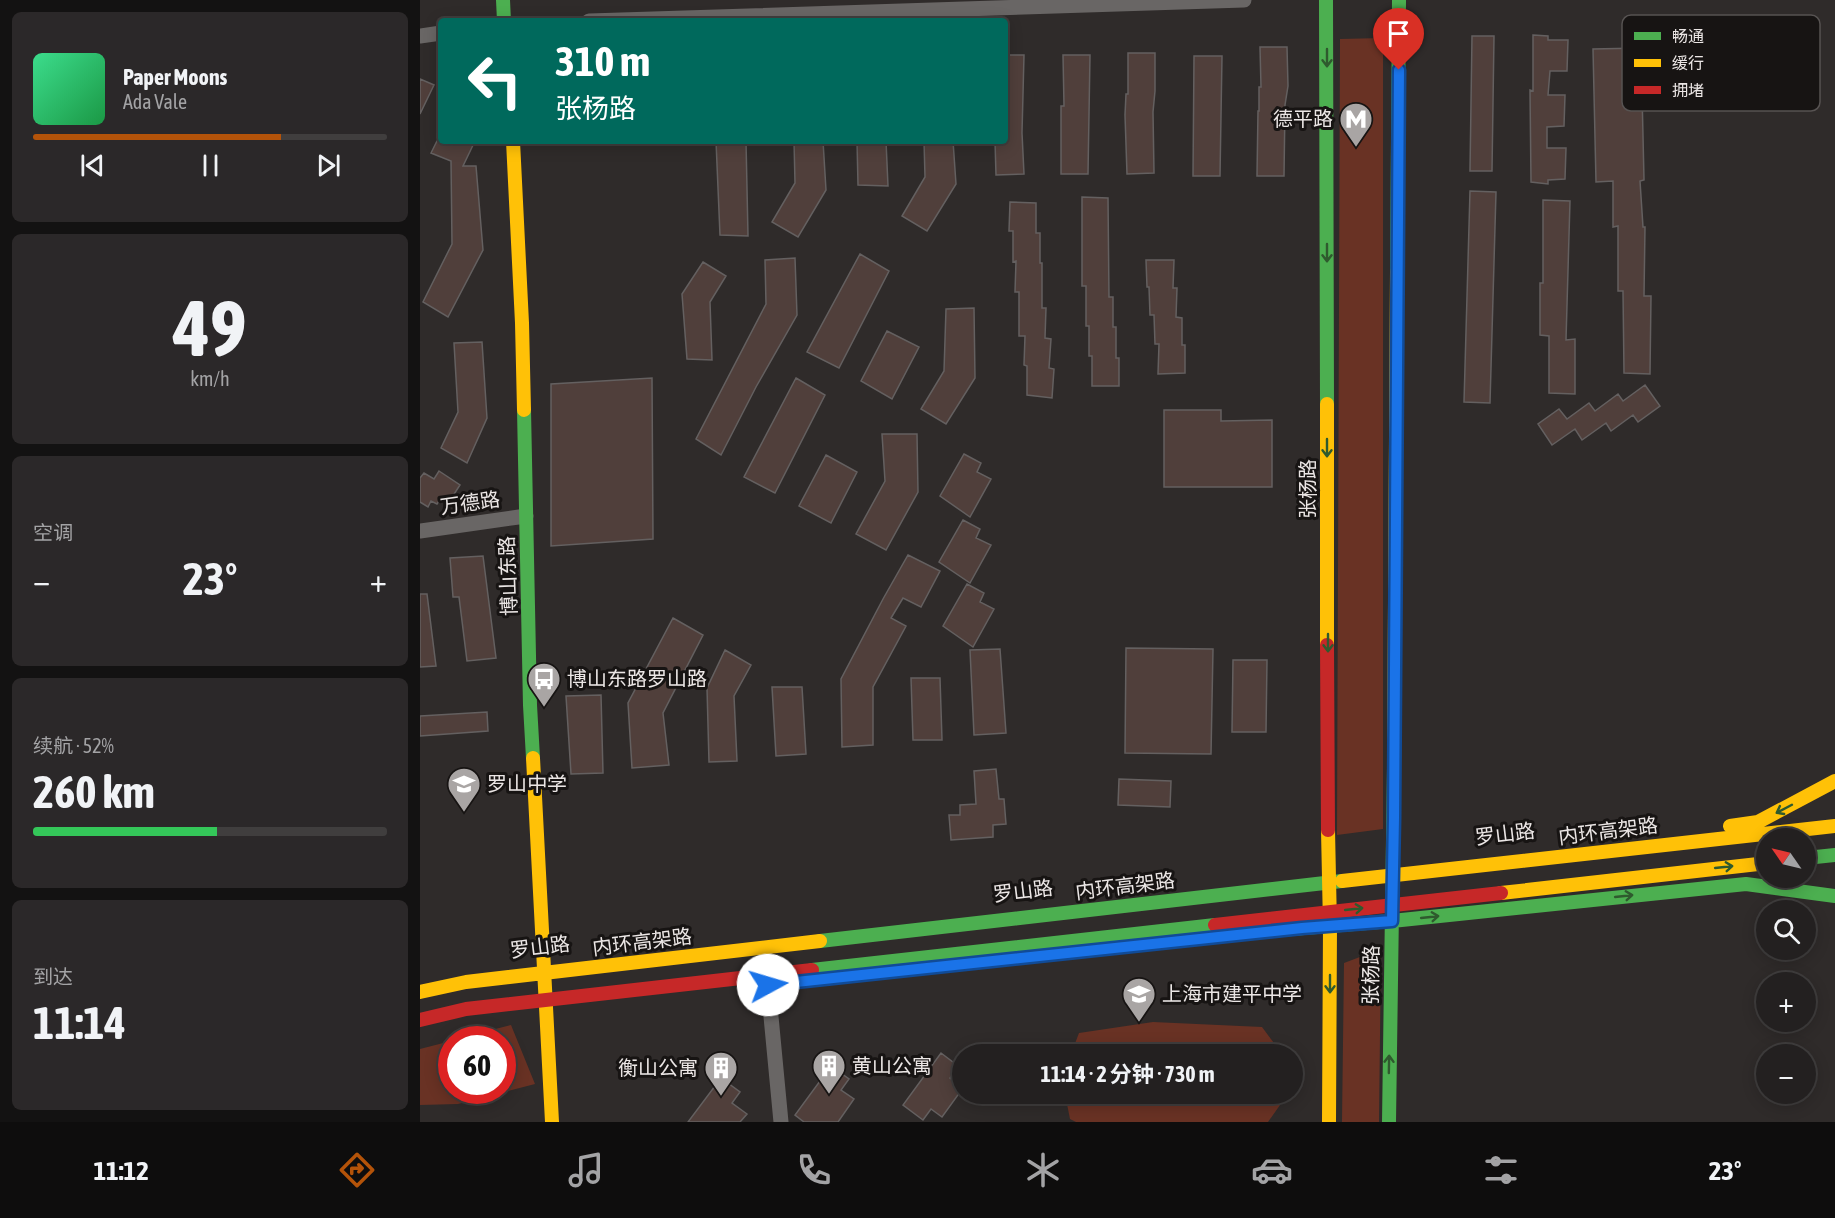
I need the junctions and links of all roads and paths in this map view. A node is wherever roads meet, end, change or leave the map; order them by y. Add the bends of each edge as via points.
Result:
1 (503, 0) edge
2 (1244, 0) edge
3 (1326, 0) edge
4 (1400, 0) edge
5 (504, 18) edge
6 (683, 18) edge
7 (438, 33) edge
8 (420, 36) edge
9 (513, 144) edge
10 (526, 516) junction
11 (420, 531) edge
12 (1835, 781) edge
13 (1835, 826) edge
14 (1835, 855) edge
15 (1816, 857) edge
16 (1756, 863) edge
17 (1393, 869) junction
18 (1328, 876) junction
19 (1835, 896) edge
20 (1392, 921) junction
21 (1330, 926) junction
22 (544, 966) junction
23 (420, 985) edge
24 (768, 985) junction
25 (420, 992) edge
26 (545, 1009) junction
27 (420, 1020) edge
28 (420, 1029) edge
29 (552, 1122) edge
30 (781, 1122) edge
31 (1329, 1122) edge
32 (1389, 1122) edge

1 - 5 main road
2 - 6 street
3 -> 18 main road, 张杨路
4 - 17 main road, 张杨路
7 - 8 street
9 - 10 main road, 博山东路
10 - 11 street, 万德路
10 - 22 main road, 博山东路 via 530,705
12 -> 17 main road, 罗山路 via 1758,822
13 - 25 main road, 内环高架路 via 490,979
14 - 15 main road
27 -> 16 main road via 466,1009
17 - 18 main road, 罗山路
17 - 20 main road, 张杨路
18 - 21 main road, 张杨路
18 - 22 main road, 罗山路
20 -> 19 main road via 1746,884
20 - 21 main road
32 -> 20 main road, 张杨路
21 - 24 main road
21 -> 31 main road, 张杨路
22 - 23 main road, 罗山路 via 462,975
22 - 26 main road, 博山东路
24 - 26 main road
24 - 30 street
26 - 28 main road via 468,1017
26 - 29 main road, 博山东路

